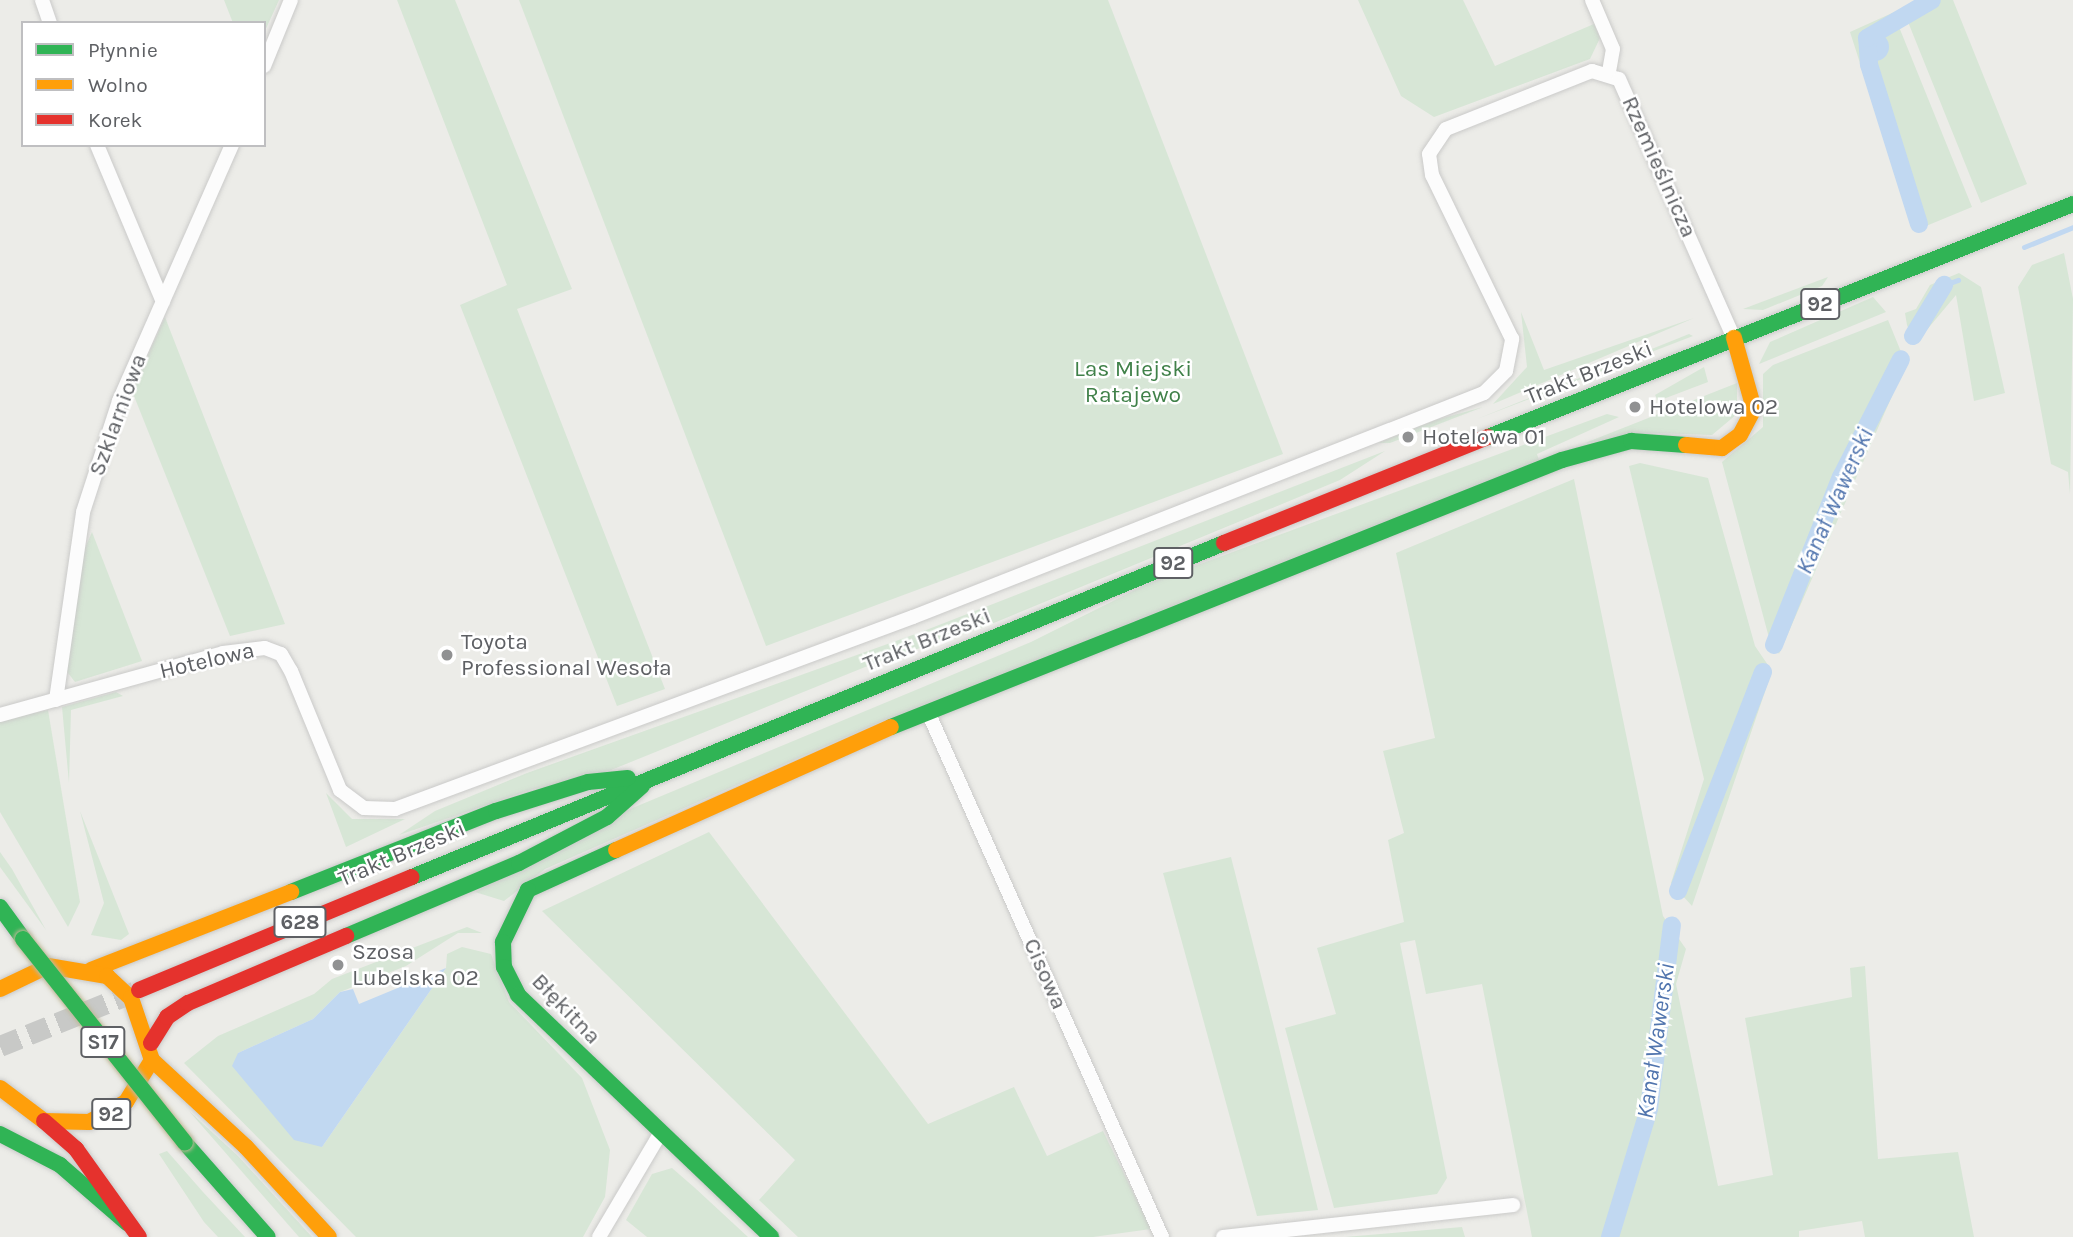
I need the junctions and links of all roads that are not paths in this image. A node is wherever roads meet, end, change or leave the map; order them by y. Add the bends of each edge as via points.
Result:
1 (42, 0) edge
2 (291, 0) edge
3 (1592, 0) edge
4 (49, 21) edge
5 (266, 61) edge
6 (1609, 72) junction
7 (98, 147) edge
8 (231, 147) edge
9 (2073, 204) edge
10 (163, 302) junction
11 (1734, 338) junction
12 (56, 700) junction
13 (928, 712) junction
14 (0, 715) edge
15 (657, 774) junction
16 (0, 907) edge
17 (92, 970) junction
18 (0, 989) edge
19 (139, 990) tunnel mouth
20 (151, 1043) junction
21 (152, 1060) junction
22 (0, 1088) edge
23 (44, 1121) junction
24 (662, 1132) junction
25 (0, 1134) edge
26 (1513, 1205) dead end
27 (127, 1223) junction
28 (139, 1237) edge
29 (268, 1237) edge
30 (329, 1237) edge
31 (599, 1237) edge
32 (771, 1237) edge
33 (1162, 1237) edge
34 (1223, 1237) edge

1 - 4 street
2 - 5 street
3 - 6 street, Rzemieślnicza via 1613,49
6 - 11 street, Rzemieślnicza via 1637,114
6 - 12 street, Hotelowa via 1592,71 1446,129 1429,154 1433,175 1509,325 1513,349 1494,387 913,617 395,809 363,808 332,779 291,671 281,654 265,648 223,653
7 - 10 street
8 - 10 street, Szklarniowa
9 - 11 main road, Trakt Brzeski / 92
10 - 12 street, Szklarniowa via 119,401 83,512
11 - 13 main road via 1754,409 1740,435 1722,448 1655,442 1603,446
11 - 15 main road, Trakt Brzeski / 92
12 - 14 street, Hotelowa
13 - 24 main road, Błękitna via 563,873 518,901 503,942 507,975 528,1005
13 - 33 street, Cisowa
15 - 17 main road via 588,782 496,811
15 - 19 main road, Trakt Brzeski / 628
15 - 20 main road via 607,817 519,863 188,1003 167,1017
16 - 29 main road, S17, bridge via 185,1143
17 - 18 main road via 48,966
17 - 20 main road via 126,992
20 - 21 main road
21 - 23 main road, 92 via 134,1094 108,1115 75,1125
21 - 30 main road via 240,1140
22 - 23 main road
23 - 27 main road via 76,1149
24 - 31 street
24 - 32 main road, Błękitna
25 - 27 main road via 60,1165
26 - 34 street
27 - 28 main road

